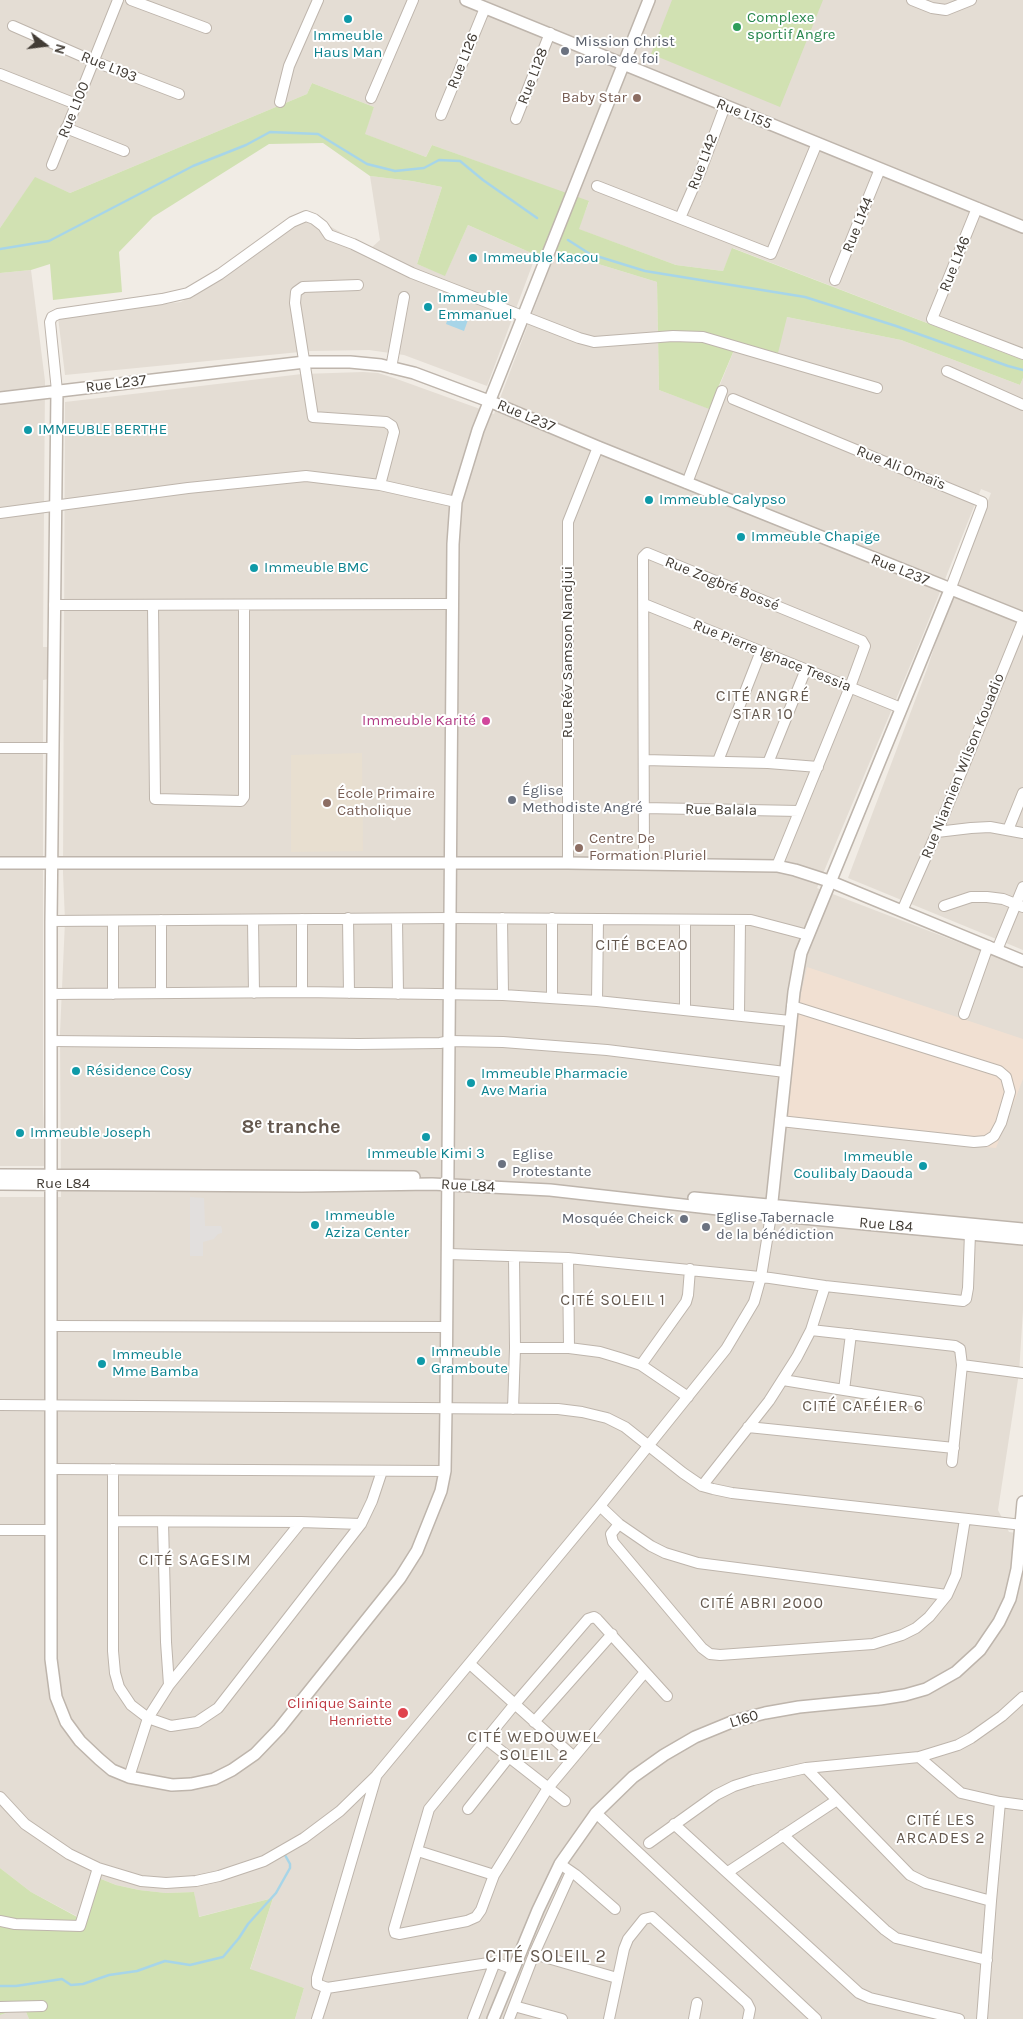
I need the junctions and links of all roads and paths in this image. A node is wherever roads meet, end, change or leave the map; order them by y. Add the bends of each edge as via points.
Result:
1 (118, 0) edge
2 (131, 0) edge
3 (318, 0) edge
4 (413, 0) edge
5 (466, 0) edge
6 (649, 0) edge
7 (912, 0) edge
8 (972, 0) edge
9 (485, 8) junction
10 (13, 26) dead end
11 (206, 28) dead end
12 (550, 33) junction
13 (93, 61) junction
14 (623, 65) junction
15 (0, 74) edge
16 (179, 94) dead end
17 (370, 98) dead end
18 (280, 102) dead end
19 (76, 104) junction
20 (725, 106) junction
21 (441, 115) dead end
22 (516, 119) dead end
23 (66, 128) junction
24 (816, 143) junction
25 (124, 151) dead end
26 (52, 165) dead end
27 (880, 169) junction
28 (597, 186) dead end
29 (977, 208) junction
30 (680, 218) junction
31 (1023, 227) edge
32 (836, 280) dead end
33 (358, 285) dead end
34 (404, 297) dead end
35 (522, 316) junction
36 (1023, 354) edge
37 (305, 362) junction
38 (391, 368) junction
39 (947, 371) dead end
40 (877, 388) dead end
41 (722, 390) dead end
42 (57, 391) junction
43 (0, 398) edge
44 (733, 399) dead end
45 (489, 401) junction
46 (1023, 405) edge
47 (598, 447) junction
48 (687, 483) junction
49 (380, 485) junction
50 (456, 502) junction
51 (56, 507) junction
52 (0, 513) edge
53 (950, 590) junction
54 (453, 604) junction
55 (644, 604) junction
56 (54, 605) junction
57 (154, 605) junction
58 (244, 605) junction
59 (1023, 620) edge
60 (761, 651) junction
61 (806, 669) junction
62 (850, 688) junction
63 (901, 708) junction
64 (0, 748) edge
65 (53, 748) junction
66 (644, 760) junction
67 (718, 761) junction
68 (768, 763) junction
69 (818, 767) junction
70 (1023, 793) edge
71 (644, 808) junction
72 (799, 811) junction
73 (1008, 830) junction
74 (937, 832) junction
75 (1023, 833) edge
76 (0, 863) edge
77 (51, 863) junction
78 (450, 863) junction
79 (568, 863) junction
80 (644, 864) junction
81 (777, 866) junction
82 (829, 881) junction
83 (1023, 886) edge
84 (944, 906) dead end
85 (1020, 906) edge
86 (902, 911) junction
87 (348, 918) junction
88 (450, 918) junction
89 (502, 918) junction
90 (552, 918) junction
91 (302, 919) junction
92 (397, 919) junction
93 (598, 919) junction
94 (161, 920) junction
95 (253, 920) junction
96 (685, 920) junction
97 (740, 920) junction
98 (51, 921) junction
99 (113, 921) junction
100 (808, 934) junction
101 (992, 948) junction
102 (1023, 961) edge
103 (302, 992) junction
104 (254, 993) junction
105 (349, 993) junction
106 (51, 994) junction
107 (113, 994) junction
108 (161, 994) junction
109 (398, 994) junction
110 (450, 994) junction
111 (504, 995) junction
112 (552, 997) junction
113 (597, 1001) junction
114 (792, 1006) junction
115 (685, 1010) junction
116 (964, 1014) dead end
117 (739, 1015) junction
118 (790, 1021) junction
119 (450, 1040) junction
120 (51, 1041) junction
121 (785, 1072) junction
122 (780, 1121) junction
123 (0, 1175) edge
124 (52, 1180) junction
125 (448, 1181) junction
126 (0, 1184) edge
127 (771, 1210) junction
128 (1023, 1229) edge
129 (970, 1233) junction
130 (1023, 1239) edge
131 (448, 1254) junction
132 (514, 1257) junction
133 (568, 1258) junction
134 (690, 1269) junction
135 (761, 1278) junction
136 (825, 1286) junction
137 (52, 1326) junction
138 (447, 1327) junction
139 (811, 1330) junction
140 (851, 1334) junction
141 (515, 1348) junction
142 (569, 1348) junction
143 (641, 1365) junction
144 (962, 1365) junction
145 (1023, 1373) edge
146 (783, 1380) junction
147 (844, 1390) junction
148 (688, 1397) junction
149 (920, 1402) dead end
150 (0, 1405) edge
151 (52, 1405) junction
152 (446, 1409) junction
153 (512, 1409) junction
154 (748, 1427) junction
155 (647, 1446) junction
156 (954, 1448) junction
157 (952, 1462) dead end
158 (51, 1469) junction
159 (113, 1469) junction
160 (382, 1471) junction
161 (445, 1471) junction
162 (702, 1486) junction
163 (1023, 1502) edge
164 (600, 1506) junction
165 (965, 1519) junction
166 (114, 1521) junction
167 (163, 1522) junction
168 (301, 1522) junction
169 (361, 1524) junction
170 (619, 1524) junction
171 (1022, 1524) edge
172 (0, 1530) edge
173 (51, 1530) junction
174 (947, 1595) junction
175 (612, 1634) junction
176 (470, 1664) junction
177 (645, 1672) junction
178 (169, 1685) junction
179 (667, 1696) dead end
180 (1023, 1697) edge
181 (514, 1705) junction
182 (148, 1718) junction
183 (534, 1722) junction
184 (486, 1739) junction
185 (574, 1757) junction
186 (919, 1757) junction
187 (509, 1758) junction
188 (806, 1768) junction
189 (376, 1776) junction
190 (129, 1777) junction
191 (548, 1788) junction
192 (0, 1797) edge
193 (836, 1800) junction
194 (565, 1801) dead end
195 (1000, 1802) junction
196 (1023, 1805) edge
197 (468, 1809) dead end
198 (596, 1813) junction
199 (674, 1824) junction
200 (783, 1835) junction
201 (649, 1843) dead end
202 (418, 1851) junction
203 (560, 1864) junction
204 (98, 1868) junction
205 (571, 1872) junction
206 (728, 1872) junction
207 (494, 1875) junction
208 (991, 1901) junction
209 (615, 1909) dead end
210 (0, 1921) edge
211 (534, 1954) junction
212 (987, 1960) junction
213 (495, 1962) junction
214 (514, 1969) junction
215 (617, 1978) junction
216 (327, 1988) junction
217 (697, 2002) dead end
218 (42, 2006) dead end
219 (514, 2006) junction
220 (0, 2008) edge
221 (556, 2018) edge
222 (318, 2019) edge
223 (471, 2019) edge
224 (493, 2019) edge
225 (509, 2019) edge
226 (609, 2019) edge
227 (694, 2019) edge
228 (748, 2019) edge
229 (816, 2019) edge
230 (959, 2019) edge
231 (982, 2019) edge

1 - 13 street, Rue L100
2 - 11 street
3 - 18 street via 290,66
4 - 17 street
5 - 9 street, Rue L155
6 - 14 street
7 - 8 street via 946,10
9 - 12 street, Rue L155
9 - 21 street, Rue L126
10 - 13 street, Rue L193
12 - 14 street, Rue L155
12 - 22 street, Rue L128
13 - 16 street, Rue L193
13 - 19 street, Rue L100
14 - 20 street, Rue L155
14 - 35 street
15 - 19 street
19 - 23 street, Rue L100
20 - 24 street, Rue L155
20 - 30 street, Rue L142
23 - 25 street
23 - 26 street, Rue L100
24 - 27 street, Rue L155
24 - 30 street via 771,254
27 - 29 street, Rue L155
27 - 32 street, Rue L144
28 - 30 street
29 - 31 street, Rue L155
29 - 36 street, Rue L146 via 932,319
33 - 37 street via 303,287 296,292
34 - 38 street
35 - 40 street via 594,342 703,337
35 - 42 street via 412,273 328,235 314,219 301,217 188,293 52,317
35 - 45 street
37 - 38 street, Rue L237 via 350,362
37 - 42 street, Rue L237
37 - 49 street via 314,417 386,422 392,426 394,432
38 - 45 street, Rue L237 via 414,373
39 - 46 street
41 - 48 street
42 - 43 street, Rue L237
42 - 51 street
44 - 53 street, Rue Ali Omaïs via 979,499 982,506
45 - 47 street, Rue L237
45 - 50 street
47 - 48 street, Rue L237
47 - 79 street, Rue Rév Samson Nandjui via 568,522
48 - 53 street, Rue L237
49 - 50 street
49 - 51 street via 306,476 188,488
50 - 54 street
51 - 52 street
51 - 56 street
53 - 59 street, Rue L237
53 - 63 street
54 - 58 street
54 - 78 street
55 - 60 street, Rue Pierre Ignace Tressia
55 - 62 street, Rue Zogbré Bossé via 643,557 647,553 862,641 865,651
55 - 66 street, Rue Zogbré Bossé
56 - 57 street
56 - 65 street
57 - 58 street
57 - 58 street via 155,799 241,801 244,797
59 - 74 street, Rue Niamien Wilson Kouadio
60 - 61 street, Rue Pierre Ignace Tressia
60 - 67 street
61 - 62 street, Rue Pierre Ignace Tressia
61 - 68 street
62 - 63 street, Rue Pierre Ignace Tressia
62 - 69 street, Rue Zogbré Bossé
63 - 82 street
64 - 65 street
65 - 77 street
66 - 67 street
66 - 71 street, Rue Zogbré Bossé
67 - 68 street
68 - 69 street
69 - 72 street, Rue Zogbré Bossé
70 - 73 street
71 - 72 street, Rue Balala
71 - 80 street, Rue Zogbré Bossé
72 - 81 street, Rue Zogbré Bossé
73 - 74 street via 990,827
73 - 75 street
74 - 86 street, Rue Niamien Wilson Kouadio
76 - 77 street
77 - 78 street
77 - 98 street
78 - 79 street
78 - 88 street
79 - 80 street
80 - 81 street
81 - 82 street
82 - 86 street
82 - 100 street
83 - 85 street
84 - 85 street via 971,897 1003,899
85 - 101 street
86 - 101 street
87 - 91 street
87 - 92 street
87 - 105 street
88 - 89 street
88 - 92 street
88 - 110 street
89 - 90 street
89 - 111 street
90 - 93 street
90 - 112 street
91 - 95 street
91 - 103 street
92 - 109 street
93 - 96 street
93 - 113 street
94 - 95 street
94 - 99 street
94 - 108 street
95 - 104 street
96 - 97 street
96 - 115 street
97 - 100 street
97 - 117 street
98 - 99 street
98 - 106 street
99 - 107 street
100 - 114 street via 797,969
101 - 102 street
101 - 116 street
103 - 104 street
103 - 105 street
104 - 108 street
105 - 109 street
106 - 107 street
106 - 120 street
107 - 108 street
109 - 110 street
110 - 111 street
110 - 119 street
111 - 112 street
112 - 113 street
113 - 115 street
114 - 118 street
114 - 122 street via 999,1071 1006,1077 1010,1092 1001,1123 994,1136 986,1141
115 - 117 street
117 - 118 street
118 - 121 street
119 - 120 street via 440,1043 359,1044
119 - 121 street via 607,1050
119 - 125 street
120 - 124 street
121 - 122 street
122 - 127 street
123 - 124 street, Rue L84
124 - 125 street, Rue L84
124 - 126 street, Rue L84
124 - 137 street
125 - 127 street, Rue L84 via 582,1184
125 - 131 street
127 - 128 street, Rue L84
127 - 129 street, Rue L84
127 - 135 street
129 - 130 street, Rue L84
129 - 136 street via 968,1288 963,1301
131 - 132 street
131 - 138 street
132 - 133 street
132 - 141 street
133 - 134 street
133 - 142 street
134 - 135 street
134 - 143 street via 686,1302
135 - 136 street
135 - 148 street via 747,1316
136 - 139 street
137 - 138 street
137 - 151 street
138 - 152 street
139 - 140 street
139 - 146 street
140 - 144 street via 955,1346 960,1349
140 - 147 street
141 - 142 street
141 - 153 street
142 - 143 street via 600,1352
143 - 148 street
144 - 145 street
144 - 156 street
146 - 147 street
146 - 154 street
147 - 149 street
148 - 155 street
150 - 151 street
151 - 152 street
151 - 158 street
152 - 153 street
152 - 161 street
153 - 155 street via 566,1410 607,1418 625,1427
154 - 156 street
154 - 162 street
155 - 162 street
155 - 164 street
156 - 157 street
158 - 159 street
158 - 173 street
159 - 160 street
159 - 166 street
160 - 161 street
160 - 169 street
161 - 190 street via 430,1521 400,1578 279,1729 255,1754 214,1779 191,1784 172,1785
162 - 165 street via 732,1493
163 - 171 street, L160
164 - 170 street
164 - 176 street
165 - 171 street
165 - 174 street via 956,1575
166 - 167 street
166 - 182 street via 115,1673 130,1706
167 - 168 street
167 - 178 street
168 - 169 street
168 - 178 street
169 - 182 street via 218,1708 197,1722 184,1725 171,1726
170 - 174 street via 658,1549 704,1564
170 - 174 street via 611,1539 710,1654 884,1642 916,1628
171 - 198 street, L160 via 1010,1599 980,1650 956,1672 926,1689 904,1695 765,1713 695,1737 633,1777
172 - 173 street
173 - 190 street via 51,1659 56,1697 66,1722 80,1741 112,1770
175 - 177 street
175 - 181 street via 598,1619 588,1619
175 - 183 street
176 - 181 street
176 - 189 street
177 - 179 street
177 - 185 street
178 - 182 street
180 - 186 street via 971,1738
181 - 183 street
181 - 184 street
182 - 190 street
183 - 185 street
184 - 187 street
184 - 202 street via 429,1809
185 - 191 street
186 - 188 street
186 - 195 street via 962,1792
187 - 191 street
187 - 197 street
188 - 193 street
188 - 199 street via 734,1786
189 - 204 street via 340,1811 304,1838 264,1861 242,1869 196,1881 166,1883
189 - 216 street via 317,1978 317,1984
191 - 194 street
191 - 207 street
192 - 204 street via 25,1824 47,1840
193 - 200 street
193 - 208 street via 915,1878
195 - 196 street
195 - 208 street
198 - 203 street, L160
198 - 229 street
199 - 201 street
199 - 206 street
200 - 206 street
200 - 212 street via 896,1938
202 - 207 street
202 - 207 street via 394,1929 396,1934 476,1917
203 - 205 street
203 - 214 street, L160
204 - 210 street via 80,1926
205 - 209 street
205 - 211 street
206 - 230 street via 859,1993
208 - 212 street
211 - 215 street
211 - 219 street
212 - 231 street
213 - 214 street
213 - 216 street
213 - 223 street
214 - 224 street, L160
215 - 226 street
215 - 228 street via 628,1940 644,1919 652,1917 747,2003 750,2009
216 - 222 street
217 - 227 street
218 - 220 street
219 - 221 street
219 - 225 street

